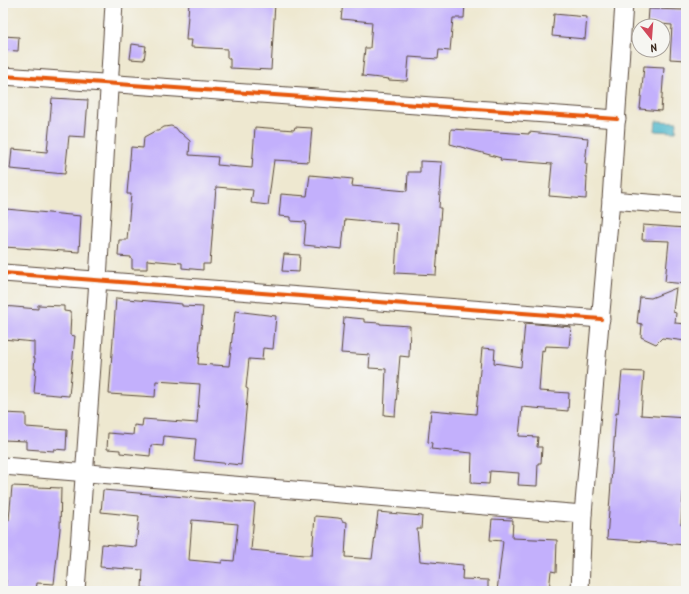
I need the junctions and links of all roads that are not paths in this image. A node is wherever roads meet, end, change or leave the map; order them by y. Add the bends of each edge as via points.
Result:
1 (114, 3) edge
2 (624, 3) edge
3 (3, 76) edge
4 (110, 82) junction
5 (617, 119) junction
6 (611, 200) junction
7 (686, 206) edge
8 (3, 273) edge
9 (98, 280) junction
10 (601, 319) junction
11 (3, 466) edge
12 (84, 472) junction
13 (583, 514) junction
14 (76, 591) edge
15 (580, 591) edge

1 - 4 street
2 - 5 street
3 - 4 street
4 - 5 street
4 - 9 street
5 - 6 street
6 - 7 street
6 - 10 street
8 - 9 street
9 - 10 street
9 - 12 street
10 - 13 street
11 - 12 street
12 - 13 street
12 - 14 street
13 - 15 street

